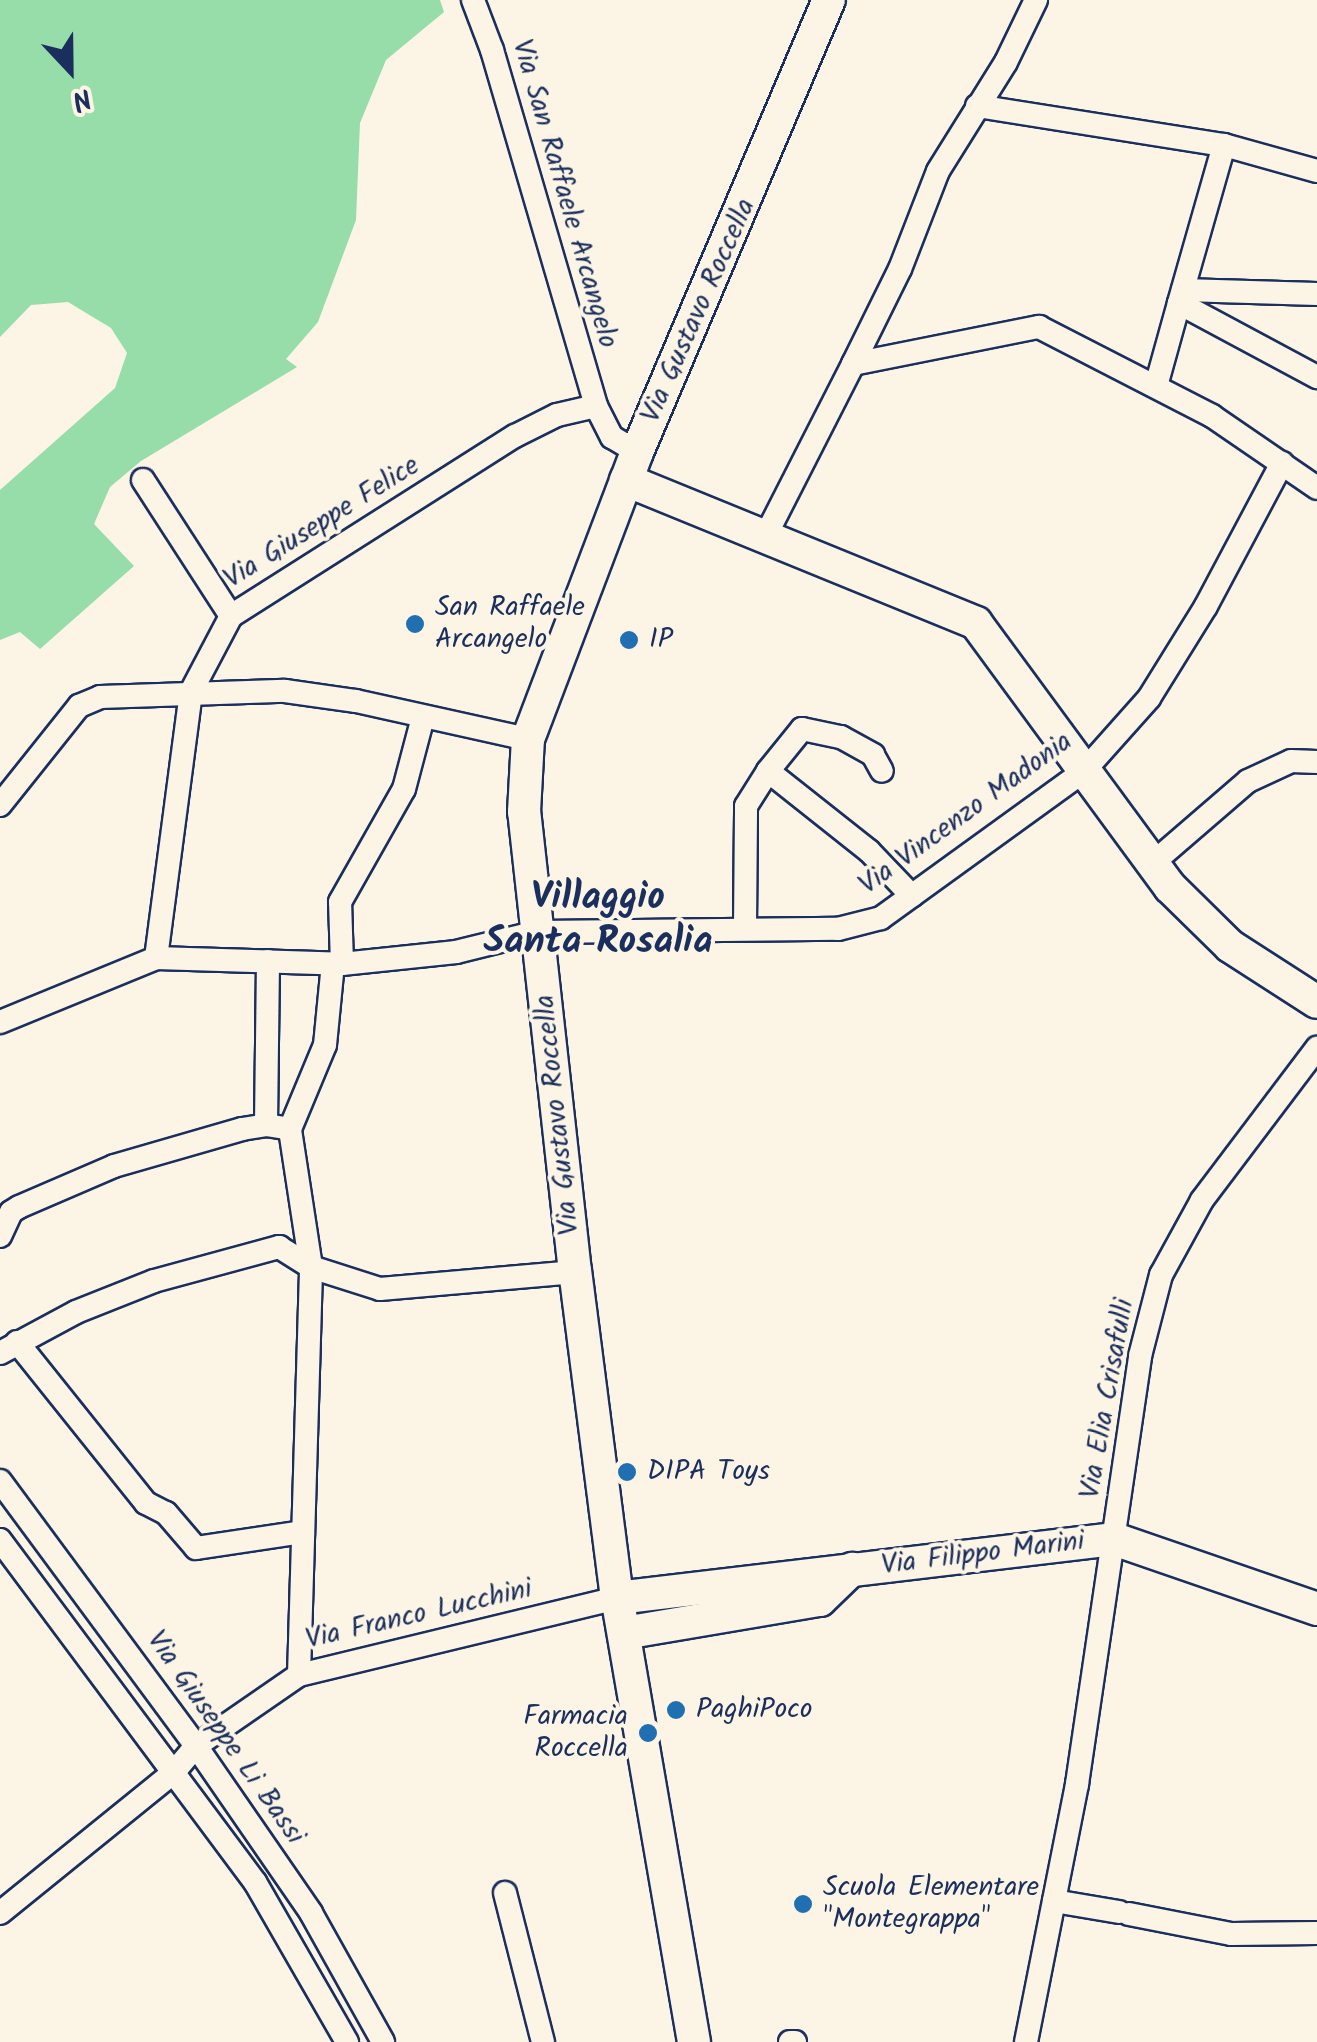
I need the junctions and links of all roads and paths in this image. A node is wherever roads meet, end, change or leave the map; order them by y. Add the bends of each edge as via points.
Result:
1 (473, 0) edge
2 (829, 0) edge
3 (1036, 0) edge
4 (978, 106) junction
5 (1224, 145) junction
6 (1317, 171) edge
7 (1317, 294) edge
8 (1181, 297) junction
9 (853, 364) junction
10 (1317, 377) edge
11 (1156, 386) junction
12 (596, 406) junction
13 (1282, 463) junction
14 (632, 466) junction
15 (144, 480) dead end
16 (1317, 488) edge
17 (766, 535) junction
18 (231, 616) junction
19 (191, 692) junction
20 (422, 717) junction
21 (528, 739) junction
22 (1317, 762) edge
23 (768, 771) junction
24 (882, 771) dead end
25 (1084, 771) junction
26 (0, 805) edge
27 (1154, 862) junction
28 (912, 896) junction
29 (745, 927) junction
30 (537, 932) junction
31 (156, 958) junction
32 (268, 961) junction
33 (337, 964) junction
34 (1317, 1002) edge
35 (3, 1013) edge
36 (1317, 1048) edge
37 (278, 1128) junction
38 (0, 1236) edge
39 (310, 1267) junction
40 (575, 1272) junction
41 (9, 1347) edge
42 (0, 1481) edge
43 (303, 1532) junction
44 (1114, 1539) junction
45 (0, 1540) edge
46 (852, 1569) junction
47 (617, 1598) junction
48 (1317, 1609) edge
49 (624, 1634) junction
50 (299, 1675) junction
51 (196, 1746) junction
52 (174, 1772) junction
53 (506, 1893) dead end
54 (1054, 1901) junction
55 (0, 1913) edge
56 (1317, 1933) edge
57 (347, 2042) edge
58 (382, 2042) edge
59 (543, 2042) edge
60 (694, 2042) edge
61 (1026, 2042) edge

1 - 12 street, Via San Raffaele Arcangelo
2 - 14 street, Via Gustavo Roccella
3 - 4 street
4 - 5 street
4 - 9 street via 938,170
5 - 6 street
5 - 8 street
7 - 8 street
8 - 10 street
8 - 11 street
9 - 11 street via 1039,327
9 - 17 street
11 - 13 street
12 - 14 street
12 - 18 street, Via Giuseppe Felice via 557,415 515,436
13 - 16 street
13 - 25 street, Via Vincenzo Madonia via 1149,698
14 - 17 street
14 - 21 street, Via Gustavo Roccella
15 - 18 street
17 - 25 street via 976,623
18 - 19 street, Via Giuseppe Felice
19 - 20 street via 285,691
19 - 26 street via 100,697 79,706
19 - 31 street, Via Giuseppe Felice
20 - 21 street
20 - 33 street via 404,790 340,902
21 - 30 street, Via Gustavo Roccella via 524,812
22 - 27 street via 1290,761 1248,781
23 - 24 street via 802,729 841,737 873,755
23 - 28 street via 870,851
23 - 29 street via 746,806
25 - 27 street
25 - 28 street, Via Vincenzo Madonia
27 - 34 street via 1230,946
28 - 29 street, Via Vincenzo Madonia via 881,918 838,929
29 - 30 street, Via Vincenzo Madonia
30 - 33 street, Via Vincenzo Madonia via 456,952
30 - 40 street, Via Gustavo Roccella
31 - 32 street, Via Vincenzo Madonia
31 - 35 street, Via Vincenzo Madonia
32 - 33 street, Via Vincenzo Madonia
32 - 37 street
33 - 37 street via 325,1045
36 - 44 street, Via Elia Crisafulli via 1202,1200 1161,1275 1140,1356
37 - 38 street via 172,1148 60,1187 10,1212
37 - 39 street
39 - 40 street via 380,1289
39 - 41 street via 279,1248 249,1253 154,1281
39 - 43 street
40 - 47 street, Via Gustavo Roccella
41 - 43 street via 146,1503 166,1514 196,1548
42 - 51 street, Via Giuseppe Li Bassi
43 - 50 street
44 - 46 street, Via Filippo Marini
44 - 48 street
44 - 54 street, Via Elia Crisafulli
45 - 52 street
46 - 47 street, Via Filippo Marini
46 - 49 street, Via Filippo Marini via 820,1600
47 - 49 street, Via Gustavo Roccella
47 - 50 street, Via Franco Lucchini
49 - 60 street, Via Gustavo Roccella
50 - 51 street, Via Franco Lucchini
51 - 52 street, Via Franco Lucchini
51 - 58 street, Via Giuseppe Li Bassi via 311,1913
52 - 55 street, Via Franco Lucchini
52 - 57 street via 255,1882
53 - 59 street
54 - 56 street via 1231,1934
54 - 61 street, Via Elia Crisafulli

